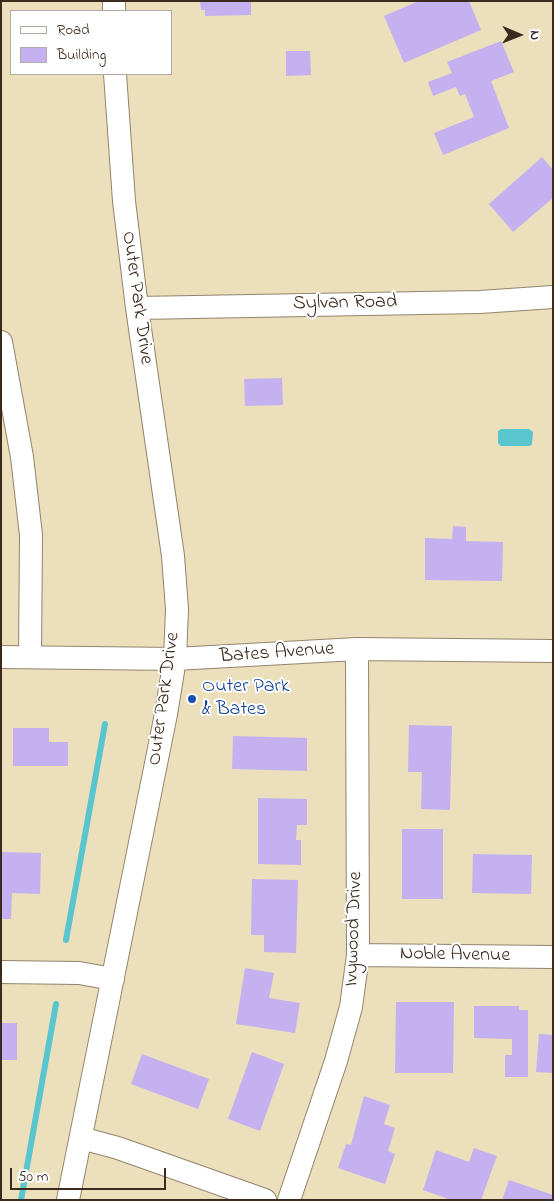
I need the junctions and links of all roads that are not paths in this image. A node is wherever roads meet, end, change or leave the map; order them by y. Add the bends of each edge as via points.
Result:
1 (115, 75) edge
2 (553, 297) edge
3 (137, 308) junction
4 (1, 342) edge
5 (357, 649) junction
6 (553, 651) edge
7 (1, 656) edge
8 (30, 657) junction
9 (175, 659) junction
10 (358, 955) junction
11 (553, 957) edge
12 (1, 972) edge
13 (112, 980) junction
14 (81, 1138) junction
15 (68, 1200) edge
16 (265, 1200) edge
17 (289, 1200) edge

1 - 3 street, Outer Park Drive via 124,201
2 - 3 street, Sylvan Road via 480,302
3 - 9 street, Outer Park Drive via 173,556 177,609
4 - 8 street via 22,457 31,535
5 - 6 street, Bates Avenue
5 - 9 street, Bates Avenue
5 - 10 street, Ivywood Drive
7 - 8 street, Bates Avenue
8 - 9 street, Bates Avenue
9 - 13 street, Outer Park Drive
10 - 11 street, Noble Avenue
10 - 17 street, Ivywood Drive via 351,1007 336,1061
12 - 13 street via 79,973
13 - 14 street, Outer Park Drive
14 - 15 street, Outer Park Drive
14 - 16 street

